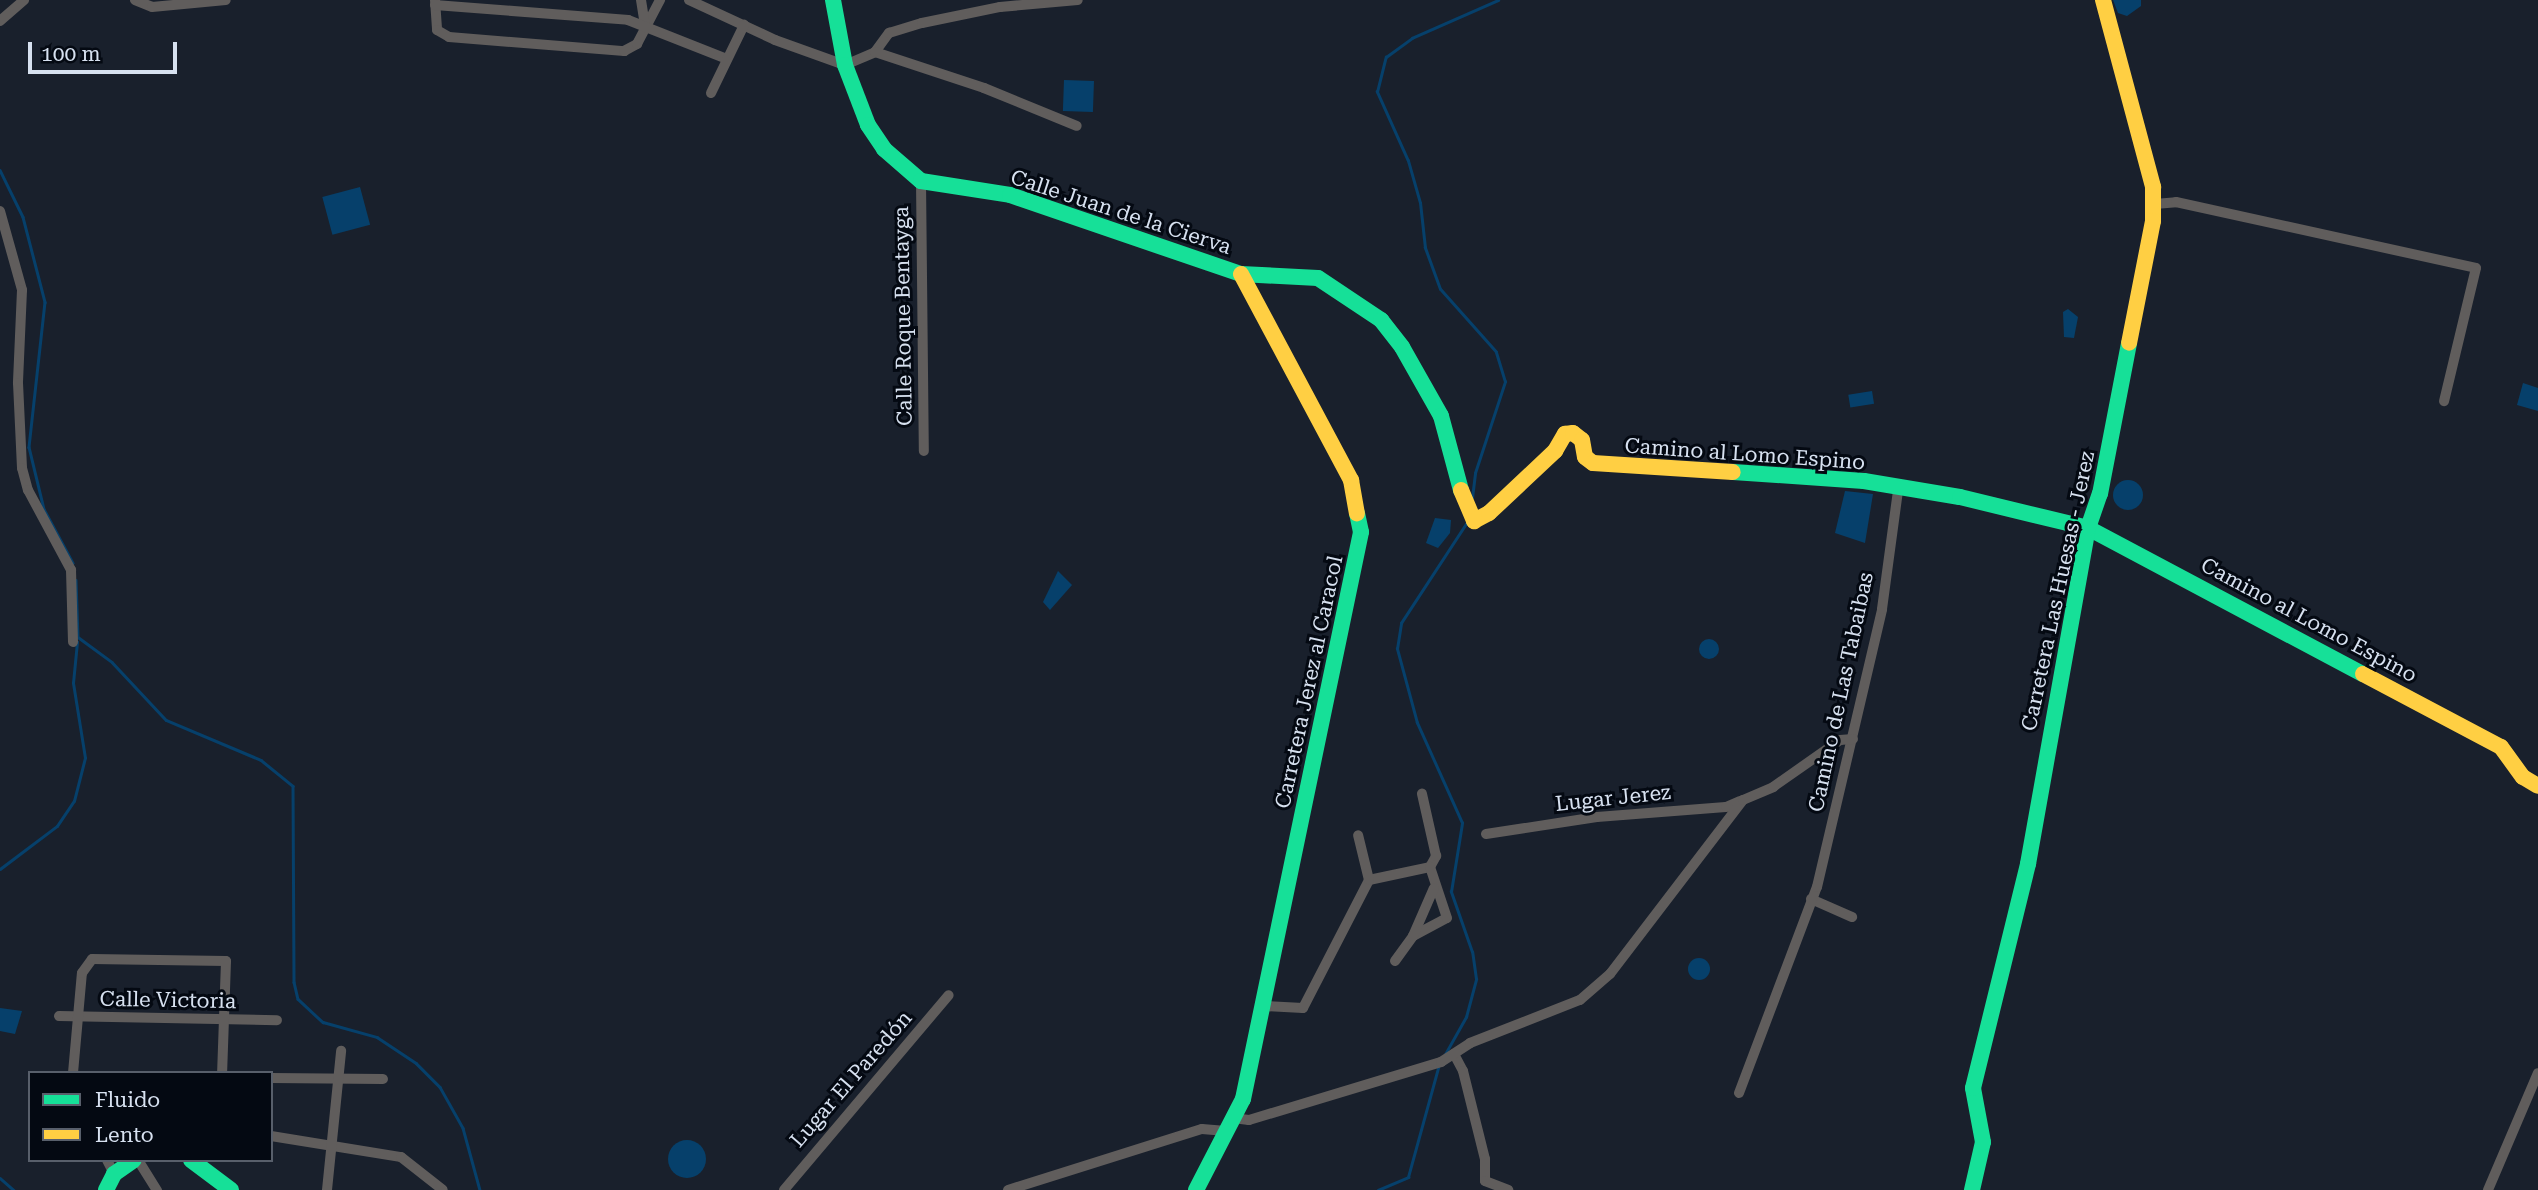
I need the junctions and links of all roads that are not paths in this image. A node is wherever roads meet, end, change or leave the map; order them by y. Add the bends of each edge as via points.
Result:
1 (24, 0) edge
2 (135, 0) edge
3 (226, 0) edge
4 (641, 0) edge
5 (660, 0) edge
6 (689, 0) edge
7 (833, 0) edge
8 (1079, 0) edge
9 (2104, 0) edge
10 (435, 2) edge
11 (0, 21) edge
12 (645, 24) junction
13 (744, 25) junction
14 (874, 52) junction
15 (727, 59) junction
16 (845, 65) junction
17 (711, 93) dead end
18 (1077, 126) dead end
19 (921, 181) junction
20 (2155, 204) junction
21 (0, 211) edge
22 (1241, 274) junction
23 (2444, 401) dead end
24 (924, 451) dead end
25 (1898, 490) junction
26 (2088, 527) junction
27 (73, 642) dead end
28 (1853, 739) junction
29 (2538, 786) edge
30 (1422, 794) dead end
31 (1743, 800) junction
32 (1486, 834) dead end
33 (1359, 835) dead end
34 (1430, 867) junction
35 (1369, 880) junction
36 (1434, 888) junction
37 (1811, 899) junction
38 (1852, 917) dead end
39 (1413, 936) junction
40 (1395, 961) dead end
41 (949, 995) dead end
42 (1264, 1006) junction
43 (59, 1017) dead end
44 (78, 1018) junction
45 (224, 1020) junction
46 (277, 1020) dead end
47 (341, 1051) dead end
48 (1454, 1054) junction
49 (74, 1071) edge
50 (222, 1071) edge
51 (2538, 1073) edge
52 (273, 1078) edge
53 (338, 1079) junction
54 (383, 1079) dead end
55 (1739, 1093) dead end
56 (1230, 1125) junction
57 (273, 1136) edge
58 (331, 1146) junction
59 (129, 1162) edge
60 (137, 1162) edge
61 (210, 1165) edge
62 (111, 1167) edge
63 (443, 1189) edge
64 (106, 1190) edge
65 (158, 1190) edge
66 (231, 1190) edge
67 (327, 1190) edge
68 (784, 1190) edge
69 (1008, 1190) edge
70 (1196, 1190) edge
71 (1508, 1190) edge
72 (1972, 1190) edge
73 (2488, 1190) edge

1 - 11 street
2 - 3 street via 152,7
4 - 12 street
5 - 12 street
6 - 13 street
7 - 16 street
8 - 14 street via 1000,8 922,23 889,33
9 - 20 street, Carretera Las Huesas - Jerez
10 - 12 street
10 - 12 street via 437,30 449,37 624,51 637,44
12 - 15 street
13 - 15 street
13 - 16 street
14 - 16 street
14 - 18 street via 984,88
15 - 17 street
16 - 19 street via 868,125 884,149
19 - 22 street, Calle Juan de la Cierva via 1010,195
19 - 24 street, Calle Roque Bentayga
20 - 23 street via 2176,202 2476,268
20 - 26 street, Carretera Las Huesas - Jerez via 2105,467
21 - 27 street via 22,290 18,383 22,468 28,490 71,570
22 - 25 street, Camino al Lomo Espino via 1318,278 1381,320 1441,416 1469,517 1475,521 1555,451 1565,434 1573,433 1583,439 1585,457 1593,463 1851,480
22 - 42 street, Carretera Jerez al Caracol via 1351,480 1361,532
25 - 26 street, Camino al Lomo Espino via 1961,497
25 - 28 street, Camino de Las Tabaibas via 1882,609
26 - 29 street, Camino al Lomo Espino via 2501,747 2523,777
26 - 72 street, Carretera Las Huesas - Jerez via 2028,864 1973,1088 1983,1142
28 - 31 street, Lugar Jerez via 1832,744 1773,787
28 - 37 street, Camino de Las Tabaibas
30 - 34 street via 1436,856
31 - 32 street, Lugar Jerez via 1726,807 1597,817
31 - 48 street via 1596,989
33 - 35 street
34 - 35 street
34 - 36 street
35 - 42 street via 1303,1008
36 - 39 street
36 - 39 street via 1447,918
37 - 38 street
37 - 55 street, Camino de Las Tabaibas
39 - 40 street
41 - 68 street, Lugar El Paredón
42 - 56 street, Carretera Jerez al Caracol via 1243,1099
43 - 44 street, Calle Victoria
44 - 45 street, Calle Victoria
44 - 45 street via 82,973 92,959 226,961
44 - 49 street
45 - 46 street, Calle Victoria
45 - 50 street
47 - 53 street
48 - 56 street via 1318,1101
48 - 71 street via 1485,1159 1485,1181
51 - 73 street
52 - 53 street
53 - 54 street
53 - 58 street
56 - 69 street via 1202,1129
56 - 70 street, Carretera Jerez al Caracol
57 - 58 street
58 - 63 street via 407,1159
58 - 67 street
59 - 62 street
60 - 65 street
61 - 66 street
62 - 64 street

